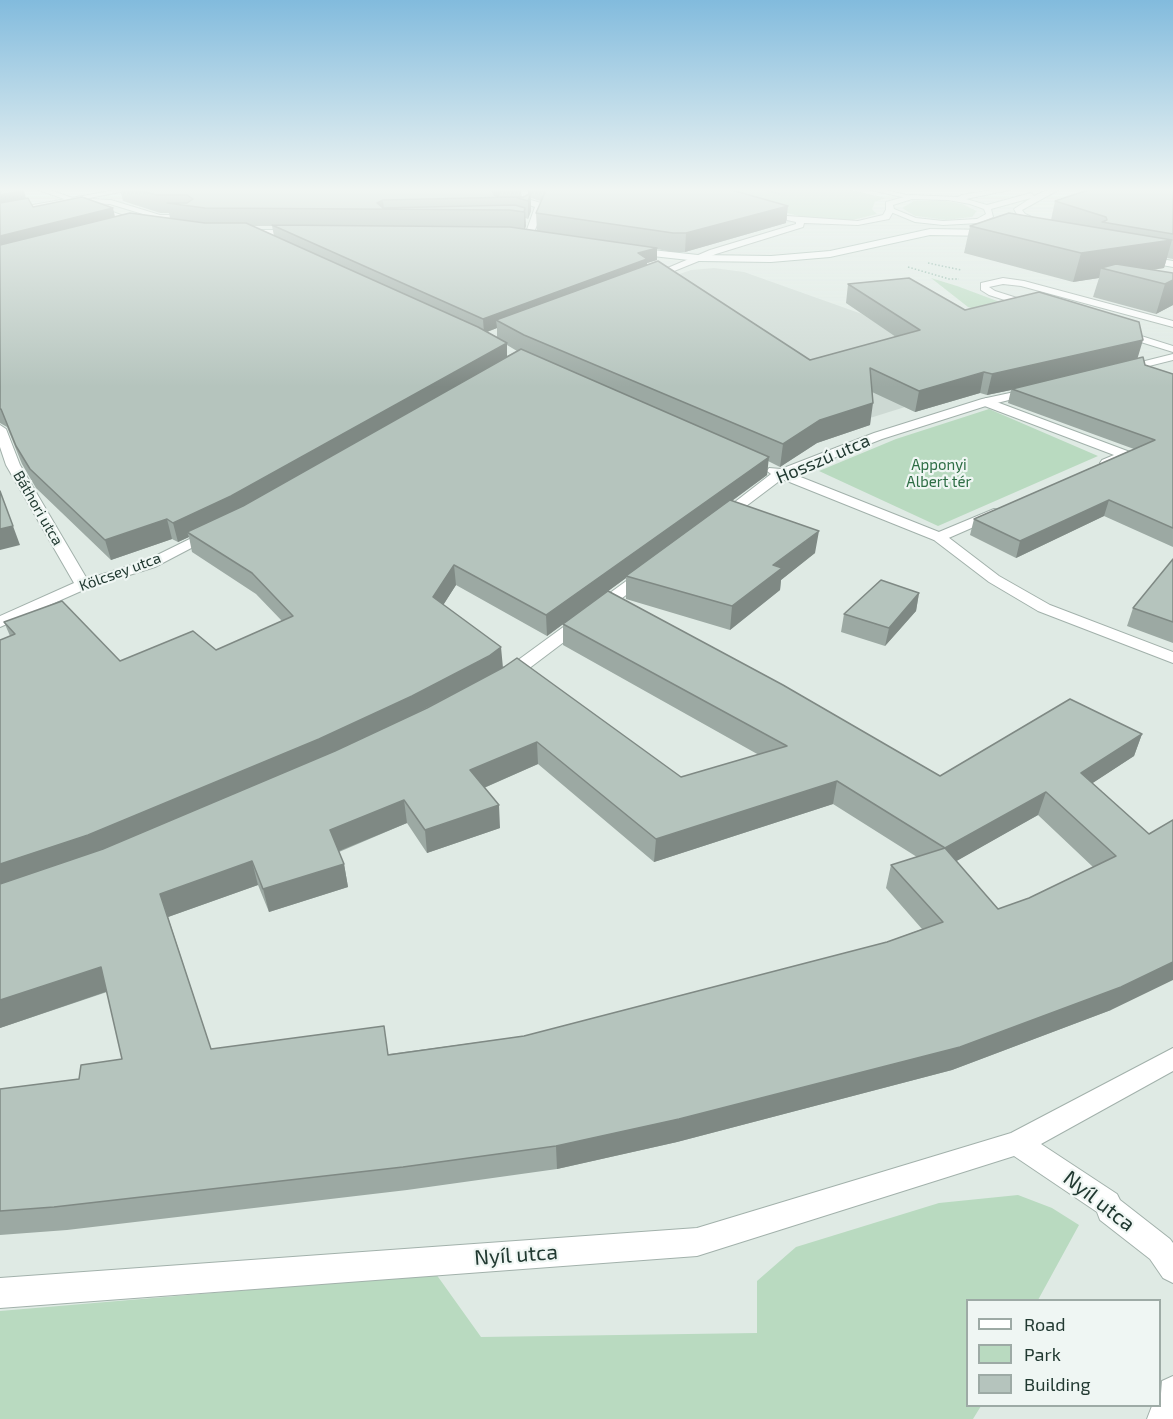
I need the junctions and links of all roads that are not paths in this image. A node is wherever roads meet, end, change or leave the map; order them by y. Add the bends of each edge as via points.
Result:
1 (674, 255) edge
2 (707, 255) edge
3 (819, 255) edge
4 (1129, 255) edge
5 (698, 258) junction
6 (1173, 264) edge
7 (634, 283) edge
8 (1043, 309) edge
9 (1173, 324) edge
10 (1108, 329) edge
11 (1173, 349) edge
12 (1173, 357) edge
13 (1107, 373) edge
14 (1041, 389) edge
15 (986, 402) junction
16 (0, 429) edge
17 (758, 464) edge
18 (1092, 470) edge
19 (780, 474) junction
20 (1005, 508) edge
21 (220, 530) edge
22 (705, 530) edge
23 (939, 537) junction
24 (658, 565) edge
25 (83, 585) junction
26 (0, 622) edge
27 (1173, 658) edge
28 (489, 688) edge
29 (1173, 1059) edge
30 (1017, 1143) junction
31 (1173, 1268) edge
32 (0, 1293) edge
33 (1173, 1392) edge
34 (1163, 1419) edge

1 - 5 street
2 - 5 street
3 - 5 street
4 - 6 street
5 - 7 street
8 - 9 street via 986,290 984,285 1021,283
10 - 11 street
12 - 13 street
14 - 15 street, Hosszú utca
15 - 18 street via 1125,455
15 - 19 street, Hosszú utca via 878,436
16 - 25 street, Báthori utca via 13,465
17 - 19 street
19 - 22 street, Hosszú utca
19 - 23 street
20 - 23 street
21 - 25 street, Kölcsey utca via 150,564
23 - 27 street via 994,579 1044,608
24 - 28 street
25 - 26 street, Kölcsey utca
29 - 30 street, Nyíl utca
30 - 31 street, Nyíl utca via 1107,1203 1110,1210 1160,1249
30 - 32 street, Nyíl utca via 698,1242
33 - 34 street

